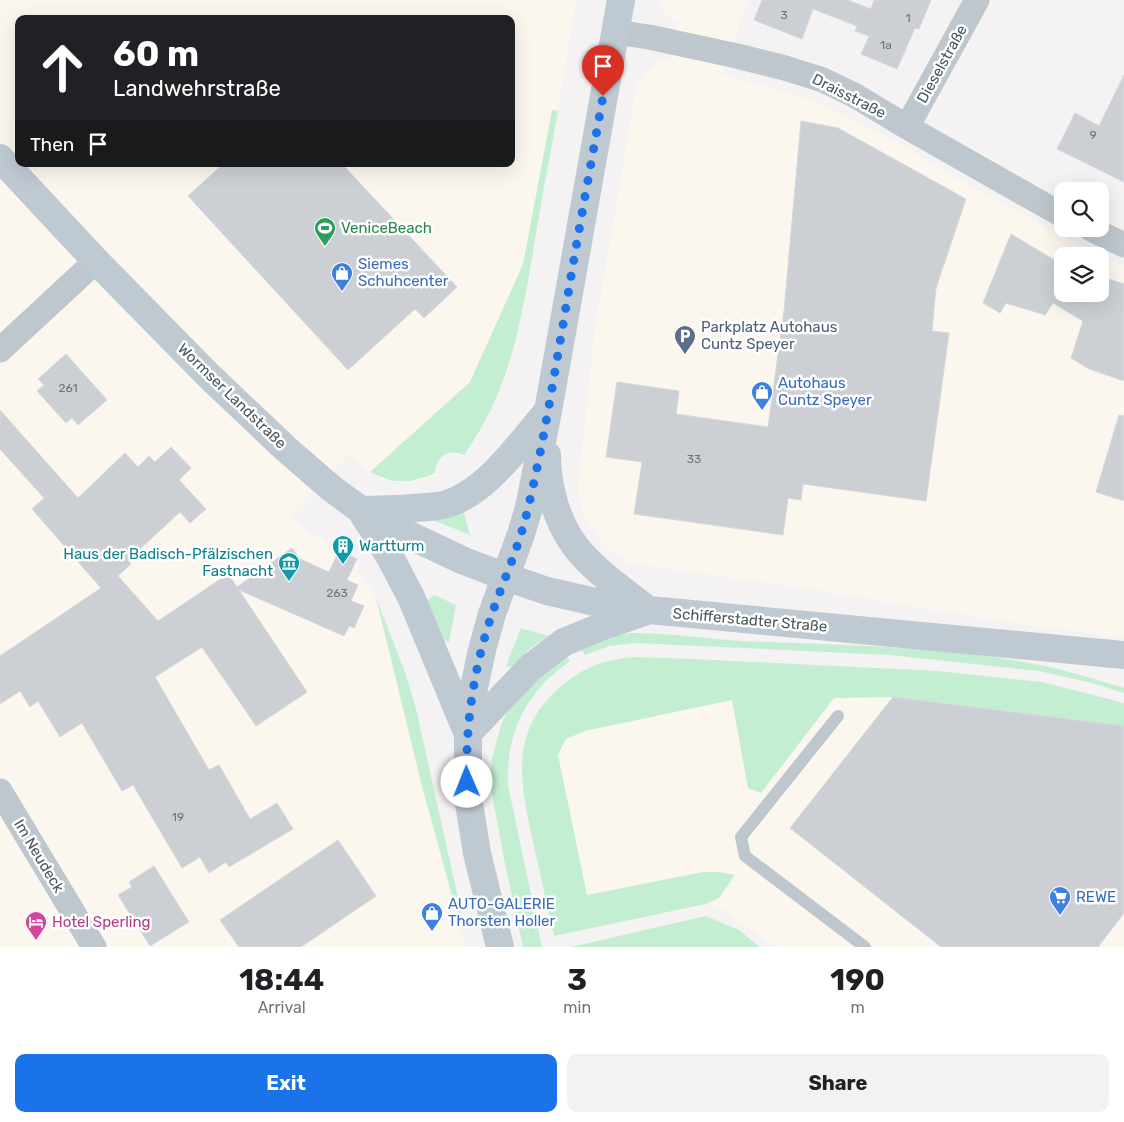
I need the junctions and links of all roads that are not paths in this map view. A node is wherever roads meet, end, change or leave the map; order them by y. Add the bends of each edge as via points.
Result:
1 (621, 0) edge
2 (977, 0) edge
3 (615, 32) junction
4 (907, 127) junction
5 (0, 158) edge
6 (1054, 210) edge
7 (1108, 237) edge
8 (1124, 245) edge
9 (96, 261) junction
10 (0, 350) edge
11 (548, 411) junction
12 (361, 510) junction
13 (506, 577) junction
14 (649, 610) junction
15 (998, 644) junction
16 (1124, 655) edge
17 (1124, 669) edge
18 (838, 716) dead end
19 (468, 733) junction
20 (0, 791) edge
21 (94, 947) edge
22 (500, 947) edge
23 (865, 947) edge

1 - 3 main road
2 - 4 street, Dieselstraße
3 - 4 street, Draisstraße via 729,54 823,80
3 - 11 main road
4 - 6 street, Draisstraße
5 - 9 main road, Wormser Landstraße
7 - 8 street
9 - 10 street
9 - 12 main road, Wormser Landstraße via 240,405 331,488
11 - 12 main road via 500,467 464,496 446,504 400,510
11 - 13 main road via 529,508
11 - 14 main road via 547,464 552,497 571,540 589,561
12 - 13 main road, Wormser Landstraße via 464,561
12 - 19 main road via 412,597
13 - 14 main road, Schifferstadter Straße via 604,604
13 - 19 main road via 482,650
14 - 15 main road, Schifferstadter Straße
14 - 19 main road via 564,642 531,667
15 - 16 main road, Schifferstadter Straße
15 - 17 main road, Schifferstadter Straße
18 - 23 lane via 741,837 745,856
19 - 22 main road via 468,798
20 - 21 street, Im Neudeck

